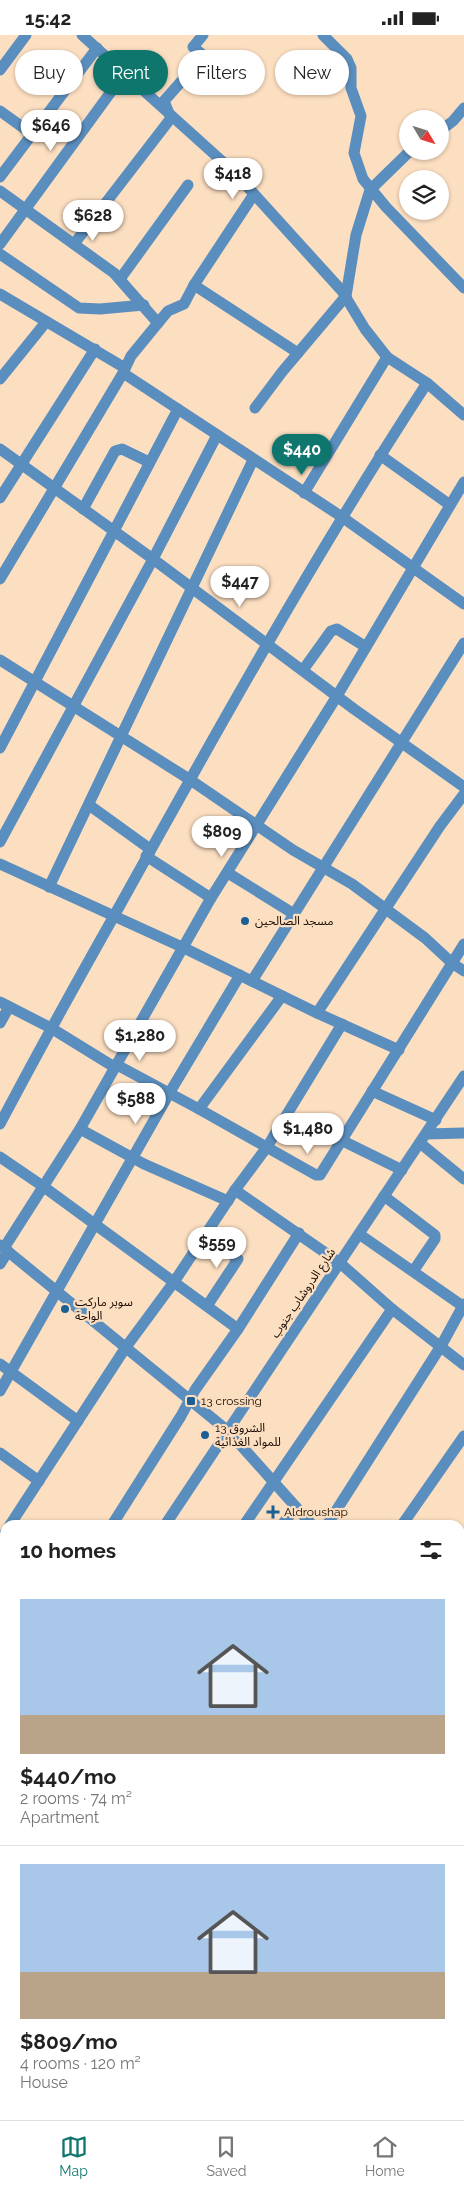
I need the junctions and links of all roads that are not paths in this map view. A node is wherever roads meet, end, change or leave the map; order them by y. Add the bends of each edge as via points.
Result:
1 (25, 35) edge
2 (82, 35) edge
3 (202, 35) edge
4 (323, 35) edge
5 (97, 49) joint
6 (0, 70) edge
7 (109, 95) edge
8 (146, 95) edge
9 (464, 108) edge
10 (0, 111) edge
11 (171, 118) junction
12 (449, 124) edge
13 (32, 134) junction
14 (401, 160) edge
15 (0, 177) edge
16 (188, 185) dead end
17 (370, 190) junction
18 (0, 191) edge
19 (254, 194) junction
20 (26, 209) junction
21 (74, 244) junction
22 (0, 245) edge
23 (0, 254) edge
24 (120, 279) junction
25 (194, 285) junction
26 (464, 288) edge
27 (0, 294) edge
28 (346, 296) junction
29 (144, 305) junction
30 (46, 322) junction
31 (158, 323) junction
32 (94, 349) junction
33 (298, 353) junction
34 (387, 357) junction
35 (124, 370) junction
36 (0, 379) edge
37 (427, 383) junction
38 (255, 408) dead end
39 (178, 409) junction
40 (464, 415) edge
41 (216, 435) junction
42 (0, 449) edge
43 (380, 455) junction
44 (253, 459) junction
45 (150, 462) junction
46 (21, 465) junction
47 (464, 482) edge
48 (55, 489) junction
49 (304, 493) junction
50 (0, 498) edge
51 (450, 505) junction
52 (83, 509) junction
53 (342, 517) junction
54 (113, 531) junction
55 (153, 559) junction
56 (412, 567) junction
57 (0, 579) edge
58 (190, 588) junction
59 (464, 604) edge
60 (464, 643) edge
61 (267, 644) junction
62 (366, 647) junction
63 (0, 660) edge
64 (303, 671) junction
65 (35, 681) junction
66 (337, 696) junction
67 (74, 705) junction
68 (122, 737) junction
69 (402, 744) junction
70 (0, 748) edge
71 (189, 779) junction
72 (464, 787) edge
73 (464, 794) edge
74 (89, 805) junction
75 (258, 824) junction
76 (0, 841) edge
77 (148, 852) junction
78 (2, 866) edge
79 (324, 866) junction
80 (228, 873) junction
81 (0, 878) edge
82 (49, 887) junction
83 (211, 898) junction
84 (387, 908) junction
85 (294, 914) junction
86 (114, 916) junction
87 (464, 944) edge
88 (182, 947) junction
89 (452, 963) junction
90 (464, 971) edge
91 (240, 975) junction
92 (252, 981) junction
93 (282, 996) junction
94 (5, 1004) edge
95 (317, 1013) junction
96 (0, 1023) edge
97 (342, 1024) junction
98 (51, 1029) junction
99 (399, 1050) junction
100 (117, 1065) junction
101 (464, 1076) edge
102 (372, 1091) junction
103 (170, 1092) junction
104 (199, 1109) junction
105 (436, 1120) junction
106 (0, 1124) edge
107 (80, 1129) junction
108 (464, 1133) edge
109 (423, 1138) junction
110 (343, 1141) junction
111 (267, 1147) junction
112 (0, 1157) edge
113 (133, 1159) junction
114 (402, 1170) junction
115 (464, 1179) edge
116 (44, 1187) junction
117 (235, 1190) junction
118 (384, 1196) junction
119 (228, 1201) junction
120 (95, 1224) junction
121 (299, 1233) junction
122 (359, 1234) junction
123 (206, 1235) junction
124 (4, 1248) edge
125 (0, 1263) edge
126 (340, 1263) junction
127 (414, 1270) junction
128 (174, 1281) junction
129 (56, 1290) junction
130 (207, 1306) junction
131 (464, 1306) edge
132 (392, 1309) junction
133 (238, 1329) junction
134 (441, 1346) junction
135 (126, 1347) junction
136 (0, 1364) edge
137 (464, 1365) edge
138 (11, 1373) junction
139 (0, 1391) edge
140 (189, 1399) junction
141 (78, 1421) junction
142 (228, 1431) junction
143 (464, 1436) edge
144 (0, 1453) edge
145 (39, 1481) junction
146 (274, 1483) junction
147 (296, 1507) junction
148 (13, 1520) edge
149 (115, 1520) edge
150 (168, 1520) edge
151 (248, 1520) edge
152 (286, 1520) edge
153 (308, 1520) edge
154 (331, 1520) edge
155 (405, 1520) edge

1 - 6 street
2 - 5 street
3 - 11 street via 194,47 202,54 164,101
4 - 17 street via 351,67 351,88 361,116 354,153 359,171
5 - 13 street
7 - 20 street
8 - 11 street
9 - 12 street
10 - 13 street
11 - 19 street via 224,163
11 - 21 street
13 - 15 street
14 - 17 street
16 - 24 street
17 - 26 street
17 - 28 street via 356,235
18 - 20 street
19 - 25 street
19 - 28 street
20 - 21 street
20 - 22 street
21 - 24 street
23 - 29 street via 78,308
24 - 29 street
25 - 31 street via 184,304 168,311
25 - 33 street
27 - 30 street
28 - 33 street
28 - 34 street via 365,329
29 - 31 street
30 - 32 street
30 - 36 street
31 - 35 street via 131,356
32 - 35 street
32 - 46 street
33 - 38 street
34 - 37 street
34 - 49 street
35 - 39 street
35 - 48 street
37 - 40 street
37 - 43 street
39 - 41 street
39 - 45 street
41 - 44 street
41 - 55 street
42 - 46 street
43 - 51 street
43 - 53 street
44 - 49 street
44 - 58 street
45 - 52 street via 122,449 115,451
45 - 54 street
46 - 48 street
46 - 50 street
47 - 51 street
48 - 52 street
48 - 57 street
49 - 53 street
51 - 56 street
52 - 54 street
53 - 56 street
53 - 61 street
54 - 55 street
54 - 65 street
55 - 58 street
55 - 67 street
56 - 59 street
56 - 62 street
58 - 61 street
58 - 68 street
60 - 69 street
61 - 64 street
61 - 71 street
62 - 64 street via 334,629
62 - 66 street
63 - 65 street
64 - 66 street
65 - 67 street
65 - 70 street
66 - 69 street
66 - 75 street
67 - 68 street
67 - 76 street
68 - 71 street
68 - 74 street
69 - 72 street
69 - 79 street
71 - 75 street
71 - 77 street
73 - 84 street
74 - 77 street
74 - 82 street
75 - 79 street via 307,859
75 - 80 street
77 - 83 street
77 - 86 street
78 - 81 street
78 - 82 street
79 - 84 street
79 - 85 street
80 - 83 street
80 - 85 street
82 - 86 street
83 - 88 street
84 - 89 street
84 - 95 street
85 - 92 street
86 - 88 street
86 - 98 street
87 - 89 street
88 - 91 street
88 - 100 street
89 - 90 street
89 - 99 street
91 - 92 street
91 - 103 street
92 - 93 street
93 - 95 street
93 - 104 street
94 - 96 street
94 - 98 street
95 - 97 street
97 - 99 street
97 - 111 street
98 - 100 street
98 - 106 street
99 - 102 street
100 - 103 street
100 - 107 street
101 - 105 street, شارع الدروشاب جنوب
102 - 105 street
102 - 110 street
103 - 104 street
103 - 113 street
104 - 111 street
105 - 109 street, شارع الدروشاب جنوب
107 - 113 street
107 - 116 street
108 - 109 street
109 - 114 street, شارع الدروشاب جنوب
109 - 115 street
110 - 111 street via 320,1175
110 - 114 street
111 - 117 street
112 - 116 street
113 - 119 street
113 - 120 street
114 - 118 street, شارع الدروشاب جنوب
116 - 120 street
116 - 124 street
117 - 119 street
117 - 121 street
118 - 122 street, شارع الدروشاب جنوب
118 - 127 street via 435,1235
119 - 123 street
120 - 128 street
120 - 129 street
121 - 126 street
121 - 133 street
122 - 126 street, شارع الدروشاب جنوب
122 - 127 street
123 - 128 street
123 - 130 street via 238,1259
124 - 125 street
124 - 129 street
126 - 132 street
126 - 142 street, شارع الدروشاب جنوب
127 - 131 street
128 - 130 street
128 - 135 street
129 - 135 street
129 - 138 street
130 - 133 street
131 - 134 street
132 - 134 street
132 - 146 street
133 - 140 street
134 - 137 street
134 - 154 street
135 - 140 street
135 - 141 street
136 - 138 street
138 - 139 street
138 - 141 street
140 - 142 street
140 - 149 street
141 - 145 street
142 - 146 street
142 - 150 street, شارع الدروشاب جنوب
143 - 155 street
144 - 145 street
145 - 148 street
146 - 147 street
146 - 151 street
147 - 152 street
147 - 153 street

